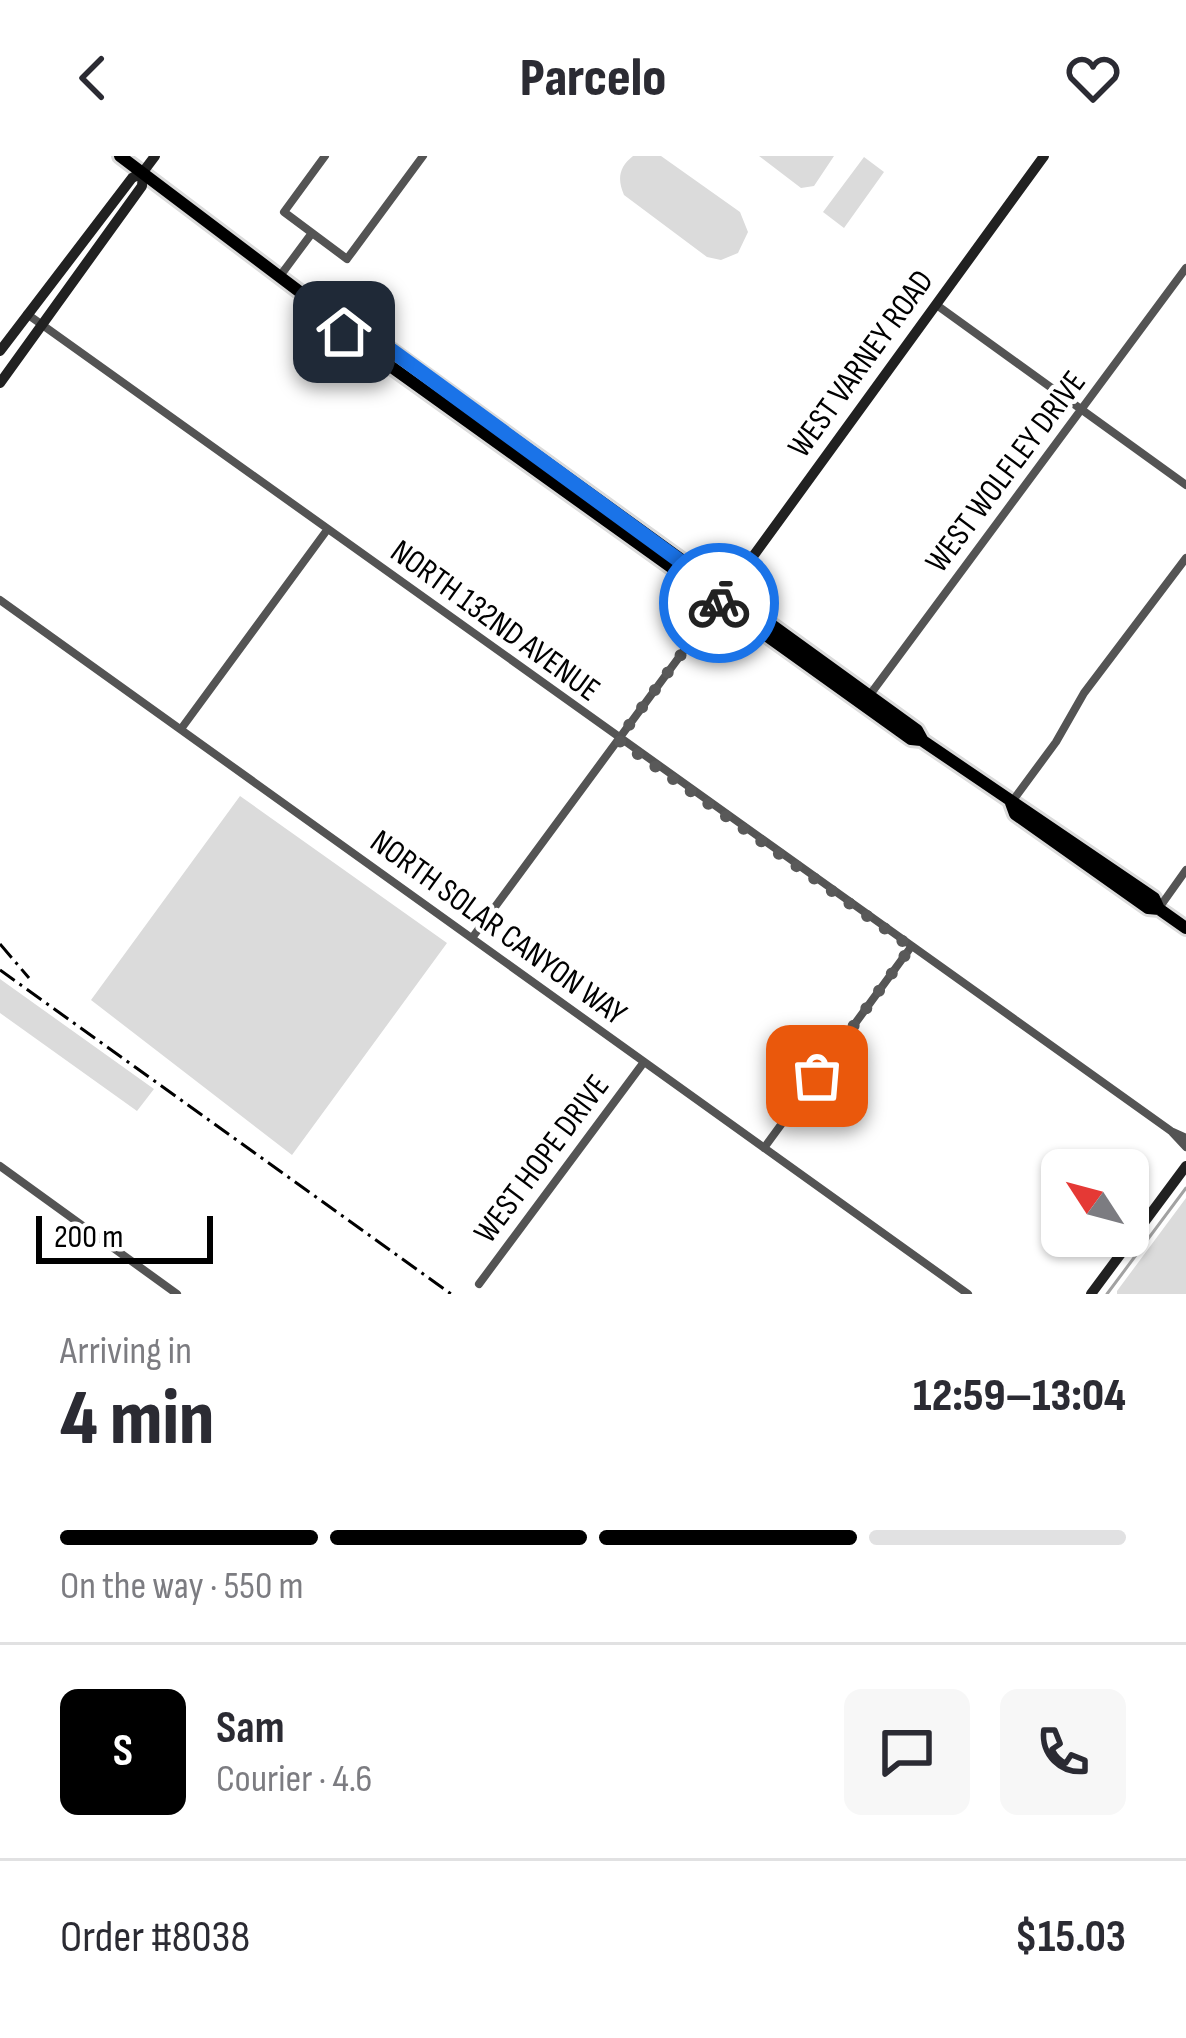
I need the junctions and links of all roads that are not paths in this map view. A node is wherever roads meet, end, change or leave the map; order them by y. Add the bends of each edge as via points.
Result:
1 (120, 156) edge
2 (155, 156) edge
3 (326, 156) edge
4 (423, 156) edge
5 (1044, 156) edge
6 (143, 172) junction
7 (312, 232) junction
8 (1186, 268) edge
9 (280, 276) junction
10 (938, 306) junction
11 (27, 314) junction
12 (348, 323) junction
13 (43, 326) junction
14 (0, 351) edge
15 (0, 383) edge
16 (1082, 411) junction
17 (1186, 485) edge
18 (327, 530) junction
19 (1186, 557) edge
20 (722, 599) junction
21 (0, 600) edge
22 (866, 700) junction
23 (181, 729) junction
24 (618, 740) junction
25 (1011, 803) junction
26 (1186, 870) edge
27 (1159, 909) junction
28 (1186, 928) edge
29 (472, 938) junction
30 (911, 947) junction
31 (644, 1062) junction
32 (1171, 1131) junction
33 (1186, 1138) edge
34 (1186, 1147) edge
35 (764, 1148) junction
36 (0, 1166) edge
37 (1186, 1166) edge
38 (479, 1284) dead end
39 (177, 1294) edge
40 (968, 1294) edge
41 (1091, 1294) edge

1 - 6 main road
2 - 6 main road
3 - 7 street via 284,212
4 - 7 street via 347,259
5 - 10 main road, WEST VARNEY ROAD
6 - 9 main road
6 - 11 main road
6 - 13 main road via 142,186
7 - 9 street
8 - 16 street, WEST WOLFLEY DRIVE
9 - 12 main road
10 - 16 street
10 - 20 main road, WEST VARNEY ROAD
11 - 13 street, NORTH 132ND AVENUE
11 - 14 main road
12 - 20 main road
12 - 20 main road via 372,353
13 - 15 main road
13 - 18 street, NORTH 132ND AVENUE
16 - 17 street
16 - 22 street, WEST WOLFLEY DRIVE
18 - 23 street
18 - 24 street, NORTH 132ND AVENUE
19 - 25 street
20 - 22 main road
20 - 24 street
21 - 23 street, NORTH SOLAR CANYON WAY
22 - 25 main road
23 - 29 street, NORTH SOLAR CANYON WAY
24 - 29 street
24 - 30 street, NORTH 132ND AVENUE
25 - 27 main road via 1015,814
26 - 27 street
27 - 28 main road
29 - 31 street, NORTH SOLAR CANYON WAY
30 - 32 street, NORTH 132ND AVENUE
30 - 35 street
31 - 35 street, NORTH SOLAR CANYON WAY
31 - 38 street, WEST HOPE DRIVE
32 - 33 street, NORTH 132ND AVENUE
32 - 34 street, NORTH 132ND AVENUE
35 - 40 street, NORTH SOLAR CANYON WAY
36 - 39 street
37 - 41 main road

